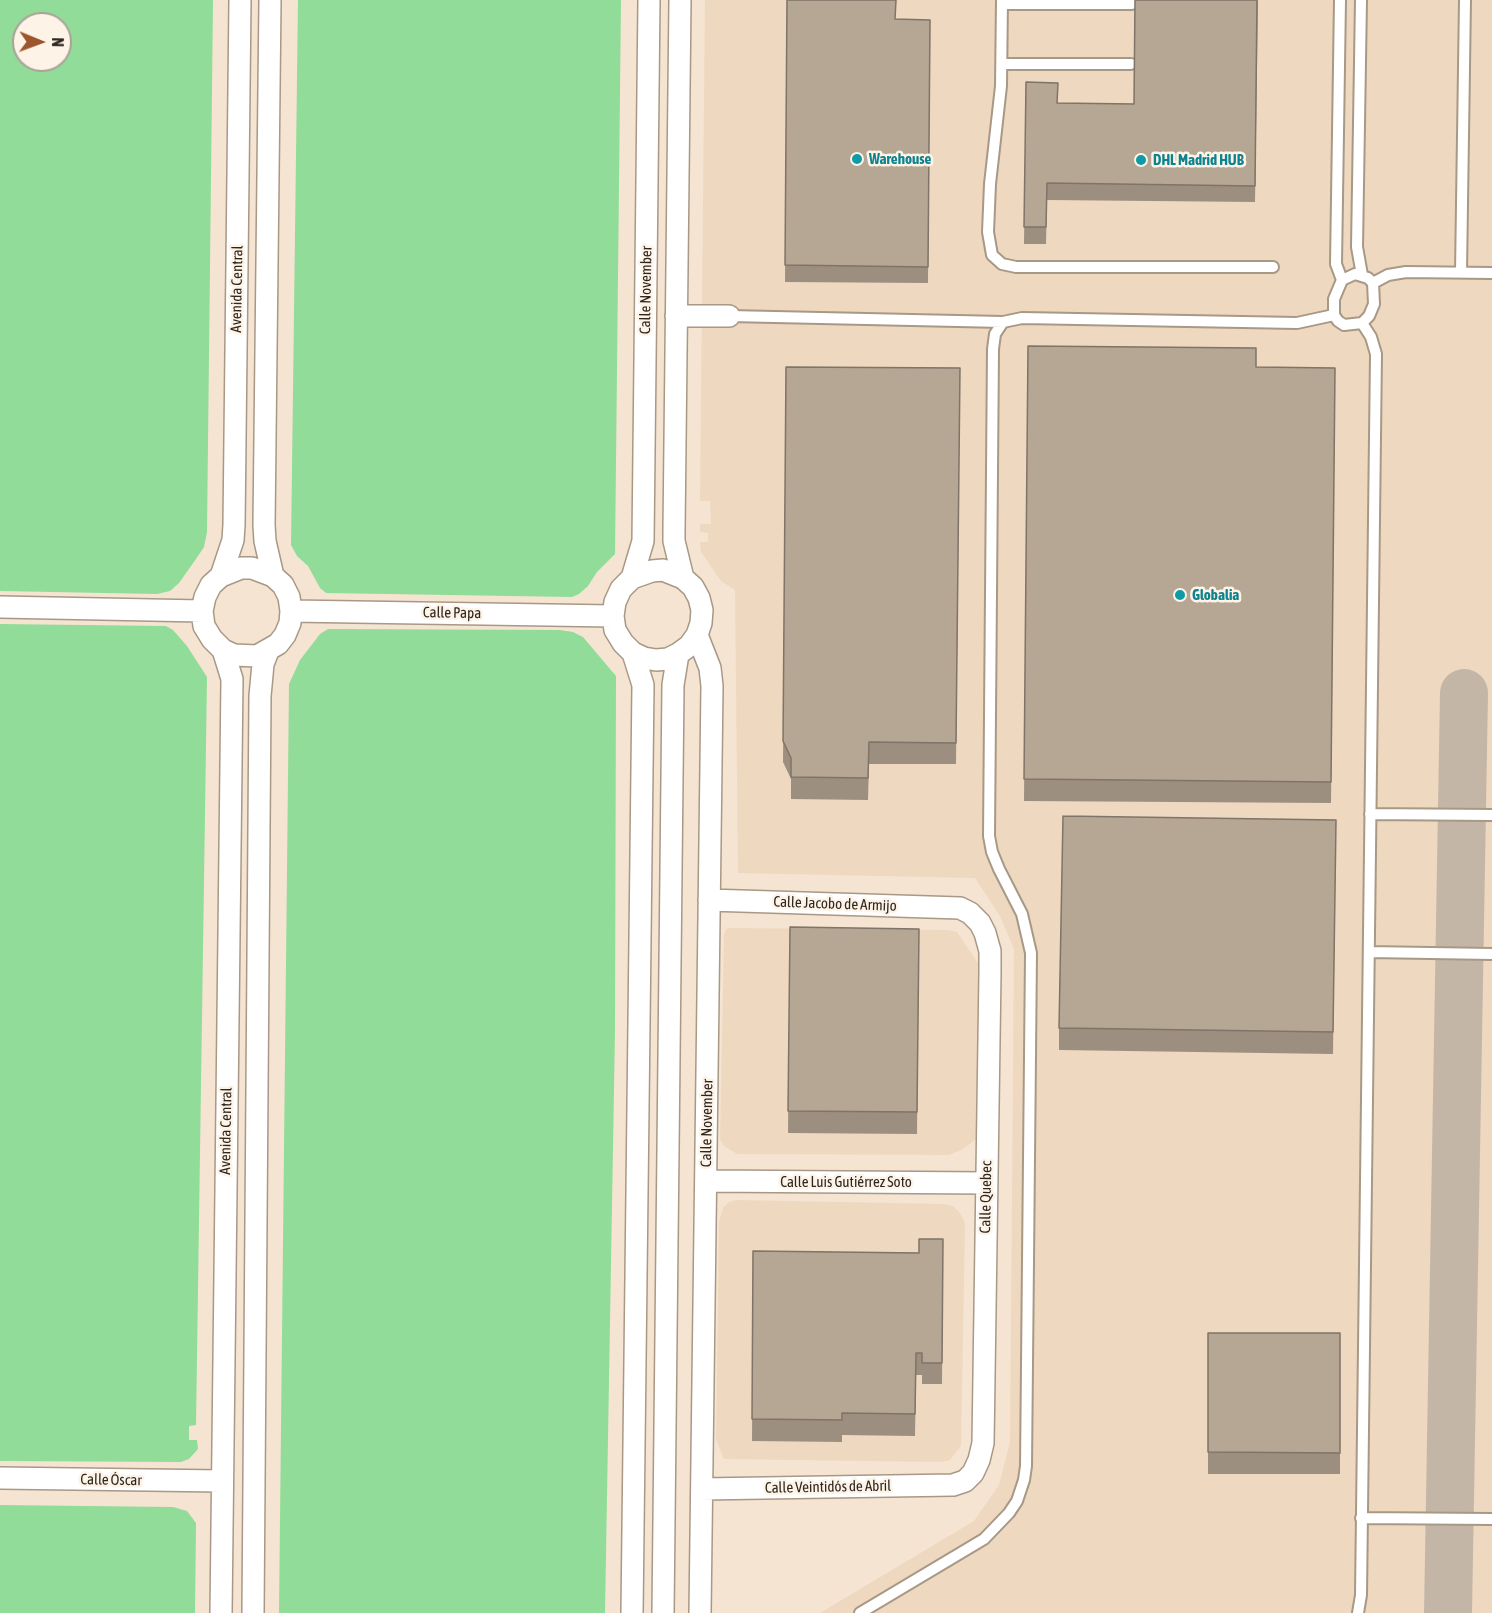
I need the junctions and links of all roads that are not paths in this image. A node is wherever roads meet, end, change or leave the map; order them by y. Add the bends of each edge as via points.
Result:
1 (240, 0) edge
2 (270, 0) edge
3 (649, 0) edge
4 (680, 0) edge
5 (1340, 0) edge
6 (1361, 0) edge
7 (1465, 0) edge
8 (1002, 2) edge
9 (1132, 4) edge
10 (1002, 64) junction
11 (1131, 64) dead end
12 (1273, 267) dead end
13 (1461, 272) junction
14 (1492, 273) edge
15 (1362, 275) junction
16 (1342, 280) junction
17 (1373, 283) junction
18 (1334, 315) junction
19 (676, 316) junction
20 (729, 316) joint
21 (1003, 322) junction
22 (1362, 323) junction
23 (221, 576) junction
24 (273, 576) junction
25 (632, 578) junction
26 (683, 578) junction
27 (0, 607) edge
28 (202, 611) junction
29 (291, 611) junction
30 (613, 616) junction
31 (697, 635) junction
32 (223, 650) junction
33 (268, 651) junction
34 (633, 653) junction
35 (678, 654) junction
36 (1370, 814) junction
37 (1492, 815) edge
38 (709, 900) junction
39 (960, 908) joint
40 (1369, 952) junction
41 (1492, 954) edge
42 (706, 1181) junction
43 (986, 1183) junction
44 (0, 1478) edge
45 (222, 1481) junction
46 (953, 1485) joint
47 (702, 1489) junction
48 (1361, 1518) junction
49 (1492, 1520) edge
50 (221, 1613) edge
51 (253, 1613) edge
52 (632, 1613) edge
53 (663, 1613) edge
54 (700, 1613) edge
55 (860, 1613) edge
56 (1358, 1613) edge

1 - 23 street, Avenida Central via 234,525
2 - 24 street, Avenida Central via 264,525
3 - 25 street, Calle November via 644,530
4 - 19 street, Calle November
5 - 16 lane via 1336,264
6 - 15 lane via 1357,247
7 - 13 lane
8 - 9 lane
8 - 10 lane
10 - 11 lane
10 - 12 lane via 988,232 992,255 1002,264
13 - 14 lane
13 - 17 lane via 1406,272
15 - 16 lane
15 - 17 lane
16 - 18 lane via 1334,299
17 - 22 lane via 1374,304
18 - 21 lane via 1297,323 1022,318
18 - 22 lane via 1344,325
19 - 20 street, Calle November
19 - 26 street, Calle November via 674,541
20 - 21 lane
21 - 55 lane via 995,334 993,349 989,836 992,852 1022,914 1031,953 1026,1466 1017,1501 984,1539
22 - 36 lane via 1376,354
23 - 24 street via 231,570 252,568
23 - 28 street via 211,585
24 - 29 street via 286,591
25 - 26 street via 663,570
25 - 30 street via 621,589
26 - 31 street via 693,587 702,610
27 - 28 street
28 - 32 street via 204,626
29 - 30 street, Calle Papa
29 - 33 street via 285,634
30 - 34 street via 615,630
31 - 35 street
31 - 38 street, Calle November via 710,668 712,686
32 - 33 street via 245,657
32 - 45 street, Avenida Central via 232,679
33 - 51 street, Avenida Central via 260,696
34 - 35 street via 656,660
34 - 52 street via 644,685
35 - 53 street via 673,685
36 - 37 lane
36 - 40 lane
38 - 39 street, Calle Jacobo de Armijo
38 - 42 street, Calle November
39 - 43 street, Calle Quebec via 980,923 990,951
40 - 41 lane
40 - 48 lane
42 - 43 street, Calle Luis Gutiérrez Soto
42 - 47 street, Calle November
43 - 46 street, Calle Quebec via 983,1443 973,1473
44 - 45 street, Calle Óscar
45 - 50 street, Avenida Central
46 - 47 street, Calle Veintidós de Abril
47 - 54 street, Calle November
48 - 49 lane
48 - 56 lane

